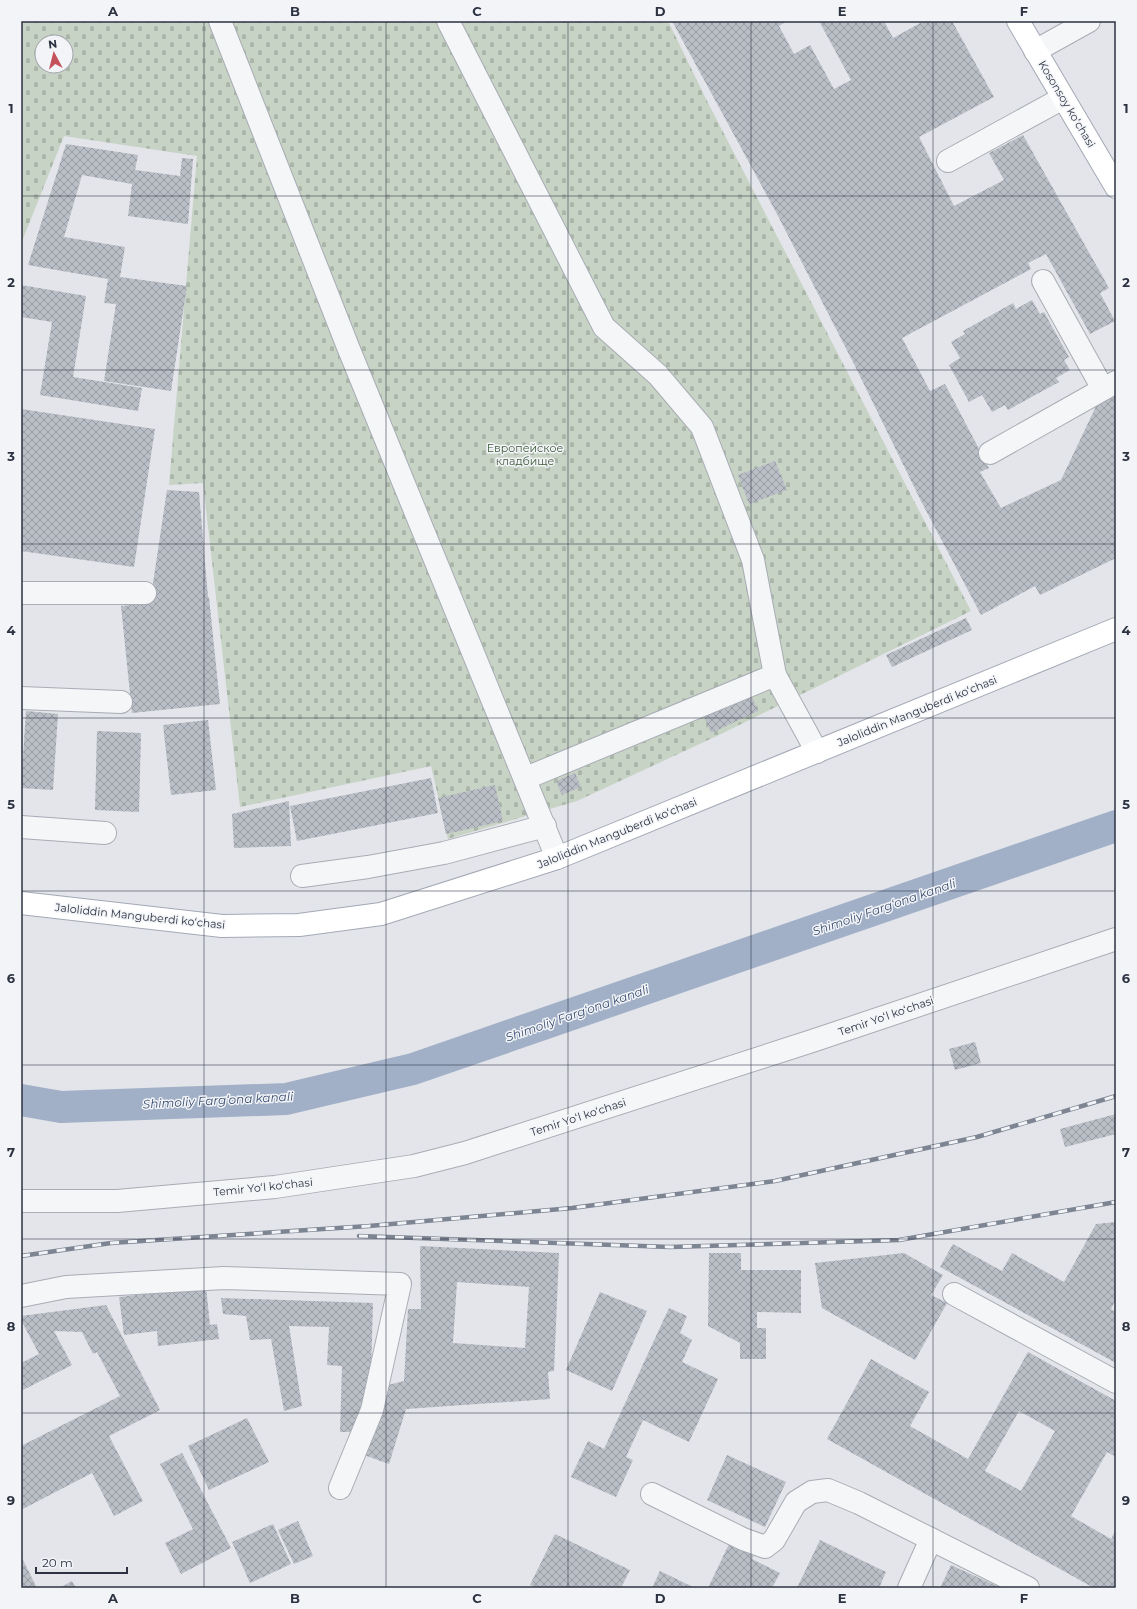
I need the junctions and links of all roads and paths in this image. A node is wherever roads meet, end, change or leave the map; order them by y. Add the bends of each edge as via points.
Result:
1 (220, 21) edge
2 (448, 21) edge
3 (1018, 21) edge
4 (1090, 21) edge
5 (1035, 51) junction
6 (1063, 98) junction
7 (948, 161) dead end
8 (1116, 187) edge
9 (1043, 281) dead end
10 (1109, 386) edge
11 (990, 453) dead end
12 (21, 593) edge
13 (144, 593) dead end
14 (1116, 629) edge
15 (775, 675) junction
16 (21, 698) edge
17 (121, 702) dead end
18 (817, 752) junction
19 (526, 778) junction
20 (545, 826) junction
21 (21, 827) edge
22 (105, 833) dead end
23 (557, 858) junction
24 (302, 876) dead end
25 (21, 902) edge
26 (1116, 939) edge
27 (21, 1201) edge
28 (954, 1294) dead end
29 (21, 1296) edge
30 (1116, 1382) edge
31 (340, 1488) dead end
32 (652, 1494) dead end
33 (931, 1539) junction
34 (909, 1588) edge
35 (1028, 1588) edge

1 - 19 street via 345,340
2 - 15 street via 604,327 658,375 702,427 753,560
3 - 5 main road, Kosonsoy koʻchasi
4 - 5 street
5 - 6 main road, Kosonsoy koʻchasi
6 - 7 street
6 - 8 main road, Kosonsoy koʻchasi
9 - 10 street
10 - 11 street
12 - 13 street
14 - 18 main road, Jaloliddin Manguberdi koʻchasi
15 - 18 street
15 - 19 street
16 - 17 street
18 - 23 main road, Jaloliddin Manguberdi koʻchasi
19 - 20 street
20 - 23 street
20 - 24 street via 444,853
21 - 22 street
23 - 25 main road, Jaloliddin Manguberdi koʻchasi via 381,914 299,925 222,926
26 - 27 street, Temir Yoʻl koʻchasi via 797,1046 465,1153 414,1166 275,1186 117,1201
28 - 30 street
29 - 31 street via 66,1287 224,1278 400,1284 372,1410
32 - 33 street via 743,1539 765,1547 774,1540 796,1502 812,1492 828,1490
33 - 34 street
33 - 35 street

